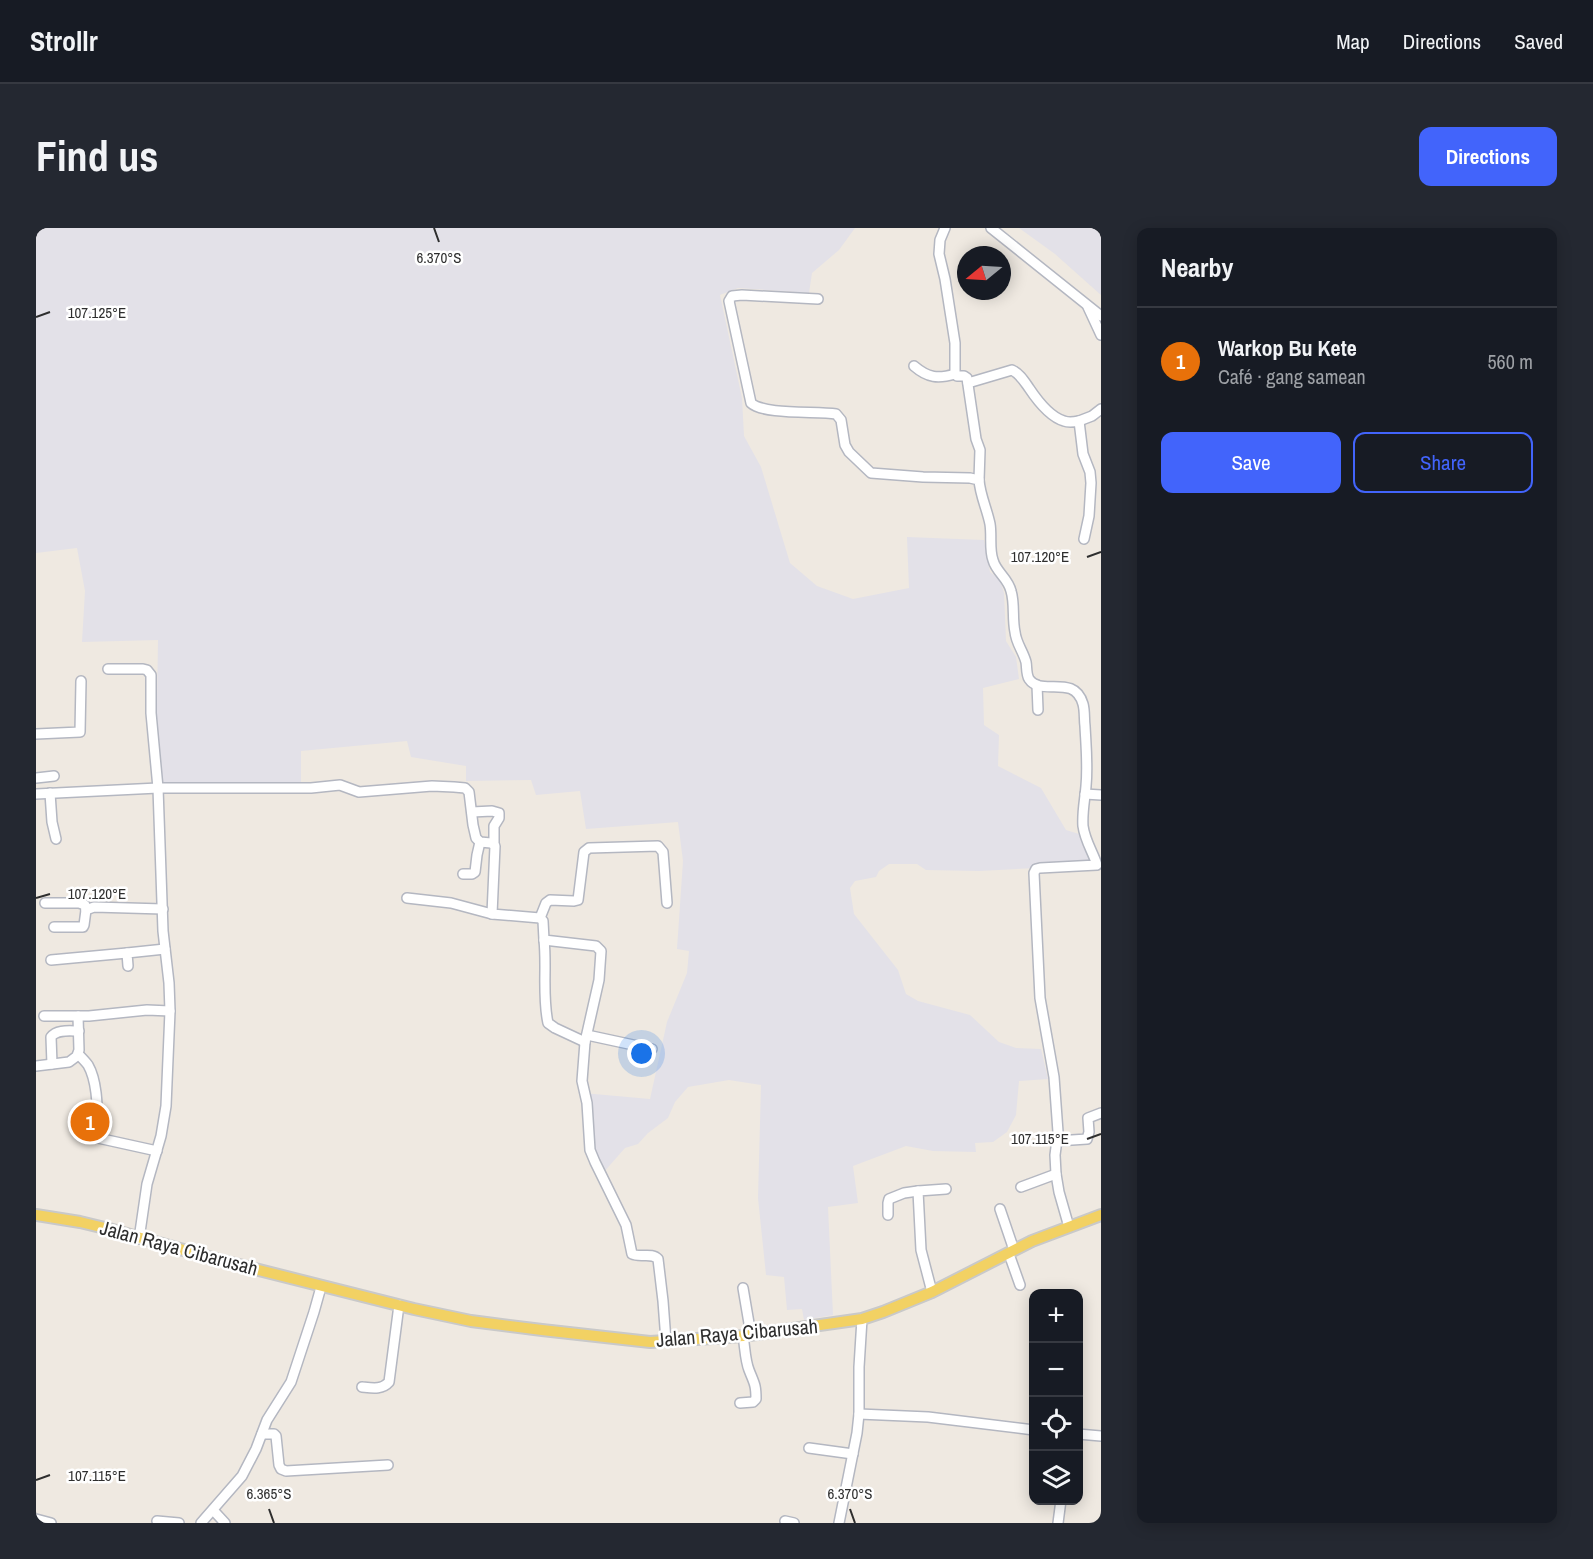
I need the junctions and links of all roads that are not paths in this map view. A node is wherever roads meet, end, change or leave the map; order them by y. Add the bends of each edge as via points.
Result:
1 (945, 228) edge
2 (991, 228) edge
3 (818, 299) dead end
4 (1087, 304) junction
5 (1101, 316) edge
6 (1101, 335) edge
7 (914, 366) dead end
8 (955, 374) junction
9 (968, 383) junction
10 (1101, 409) edge
11 (1079, 421) junction
12 (979, 480) junction
13 (1084, 539) dead end
14 (108, 669) dead end
15 (81, 681) dead end
16 (1037, 685) junction
17 (1038, 710) dead end
18 (36, 734) edge
19 (54, 776) dead end
20 (36, 778) edge
21 (158, 788) junction
22 (50, 793) junction
23 (36, 794) edge
24 (1085, 794) junction
25 (1101, 795) edge
26 (472, 812) junction
27 (56, 839) dead end
28 (480, 842) junction
29 (494, 844) junction
30 (463, 874) dead end
31 (407, 898) dead end
32 (45, 903) dead end
33 (667, 903) dead end
34 (163, 909) junction
35 (86, 910) junction
36 (492, 914) junction
37 (540, 918) junction
38 (54, 927) dead end
39 (544, 940) junction
40 (165, 949) junction
41 (127, 953) junction
42 (51, 960) dead end
43 (128, 966) dead end
44 (170, 1011) junction
45 (44, 1016) dead end
46 (78, 1016) junction
47 (79, 1031) junction
48 (586, 1039) junction
49 (652, 1049) dead end
50 (78, 1054) junction
51 (52, 1064) junction
52 (36, 1066) edge
53 (1101, 1113) edge
54 (1057, 1141) junction
55 (157, 1150) junction
56 (1056, 1174) junction
57 (1021, 1187) dead end
58 (946, 1189) dead end
59 (918, 1191) junction
60 (1000, 1209) dead end
61 (888, 1215) dead end
62 (1101, 1215) edge
63 (36, 1216) edge
64 (1069, 1227) junction
65 (139, 1238) junction
66 (1012, 1252) junction
67 (1020, 1285) dead end
68 (321, 1287) junction
69 (743, 1288) dead end
70 (932, 1292) junction
71 (399, 1305) junction
72 (862, 1319) junction
73 (747, 1335) junction
74 (666, 1341) junction
75 (362, 1387) dead end
76 (740, 1403) dead end
77 (859, 1414) junction
78 (1029, 1429) edge
79 (262, 1434) junction
80 (1083, 1434) edge
81 (1101, 1436) edge
82 (808, 1448) dead end
83 (854, 1454) junction
84 (388, 1465) dead end
85 (1060, 1505) edge
86 (213, 1510) junction
87 (36, 1519) edge
88 (158, 1521) dead end
89 (51, 1523) edge
90 (179, 1523) edge
91 (201, 1523) edge
92 (225, 1523) edge
93 (839, 1523) edge
94 (1058, 1523) edge

1 - 8 street via 939,254 955,343
2 - 4 street
3 - 12 street via 732,296 729,301 752,405 836,414 847,449 871,473
4 - 5 street
4 - 6 street
7 - 8 street via 938,377
8 - 9 street via 966,377
9 - 11 street via 1012,370 1054,416 1061,421
9 - 12 street via 980,447
10 - 11 street
11 - 13 street via 1091,483
12 - 16 street via 990,525 992,559 1010,586 1016,638 1028,678
14 - 21 street via 147,669 151,673
15 - 18 street via 80,732
16 - 17 street
16 - 24 street via 1070,688 1081,698 1087,758
19 - 20 street
21 - 22 street
21 - 26 street via 340,785 360,792 454,787 470,792
21 - 34 street
22 - 23 street
22 - 27 street
24 - 25 street
24 - 54 street via 1085,836 1097,865 1040,868 1034,873 1040,998 1054,1071
26 - 28 street
26 - 29 street via 499,813
28 - 29 street
28 - 30 street via 476,872
29 - 36 street
31 - 36 street via 451,903
32 - 35 street via 79,903
33 - 37 street via 663,852 658,846 589,848 584,852 579,899 550,900
34 - 35 street
34 - 40 street
35 - 38 street via 83,927
36 - 37 street
37 - 39 street
39 - 48 street via 548,1023
39 - 48 street via 601,949 599,980
40 - 41 street
40 - 44 street
41 - 42 street
41 - 43 street
44 - 46 street
44 - 55 street via 166,1106
45 - 46 street
46 - 47 street
47 - 50 street
47 - 51 street via 53,1034
48 - 49 street
48 - 74 street via 582,1075 590,1150 626,1225 632,1254 658,1259
50 - 51 street via 69,1062
50 - 55 street via 88,1066 93,1083 98,1137
51 - 52 street
53 - 54 street via 1088,1118 1087,1139
54 - 56 street
55 - 65 street
56 - 57 street
56 - 64 street
58 - 59 street
59 - 61 street via 889,1199
59 - 70 street via 921,1250
60 - 66 street
62 - 64 main road, Jalan Raya Cibarusah
63 - 65 main road, Jalan Raya Cibarusah via 80,1222
64 - 66 main road, Jalan Raya Cibarusah
65 - 68 main road, Jalan Raya Cibarusah
66 - 67 street
66 - 70 main road, Jalan Raya Cibarusah
68 - 71 main road, Jalan Raya Cibarusah
68 - 79 street via 291,1382
69 - 73 street
70 - 72 main road, Jalan Raya Cibarusah
71 - 74 main road, Jalan Raya Cibarusah via 471,1321
71 - 75 street via 389,1382 379,1388
72 - 73 main road, Jalan Raya Cibarusah
72 - 77 street
73 - 74 main road, Jalan Raya Cibarusah
73 - 76 street via 749,1372 756,1387 756,1399
77 - 78 street
77 - 83 street
79 - 84 street via 276,1436 279,1465 286,1472
79 - 86 street via 242,1476
80 - 81 street
82 - 83 street
83 - 93 street
85 - 94 street
86 - 91 street
86 - 92 street
87 - 89 street
88 - 90 street

